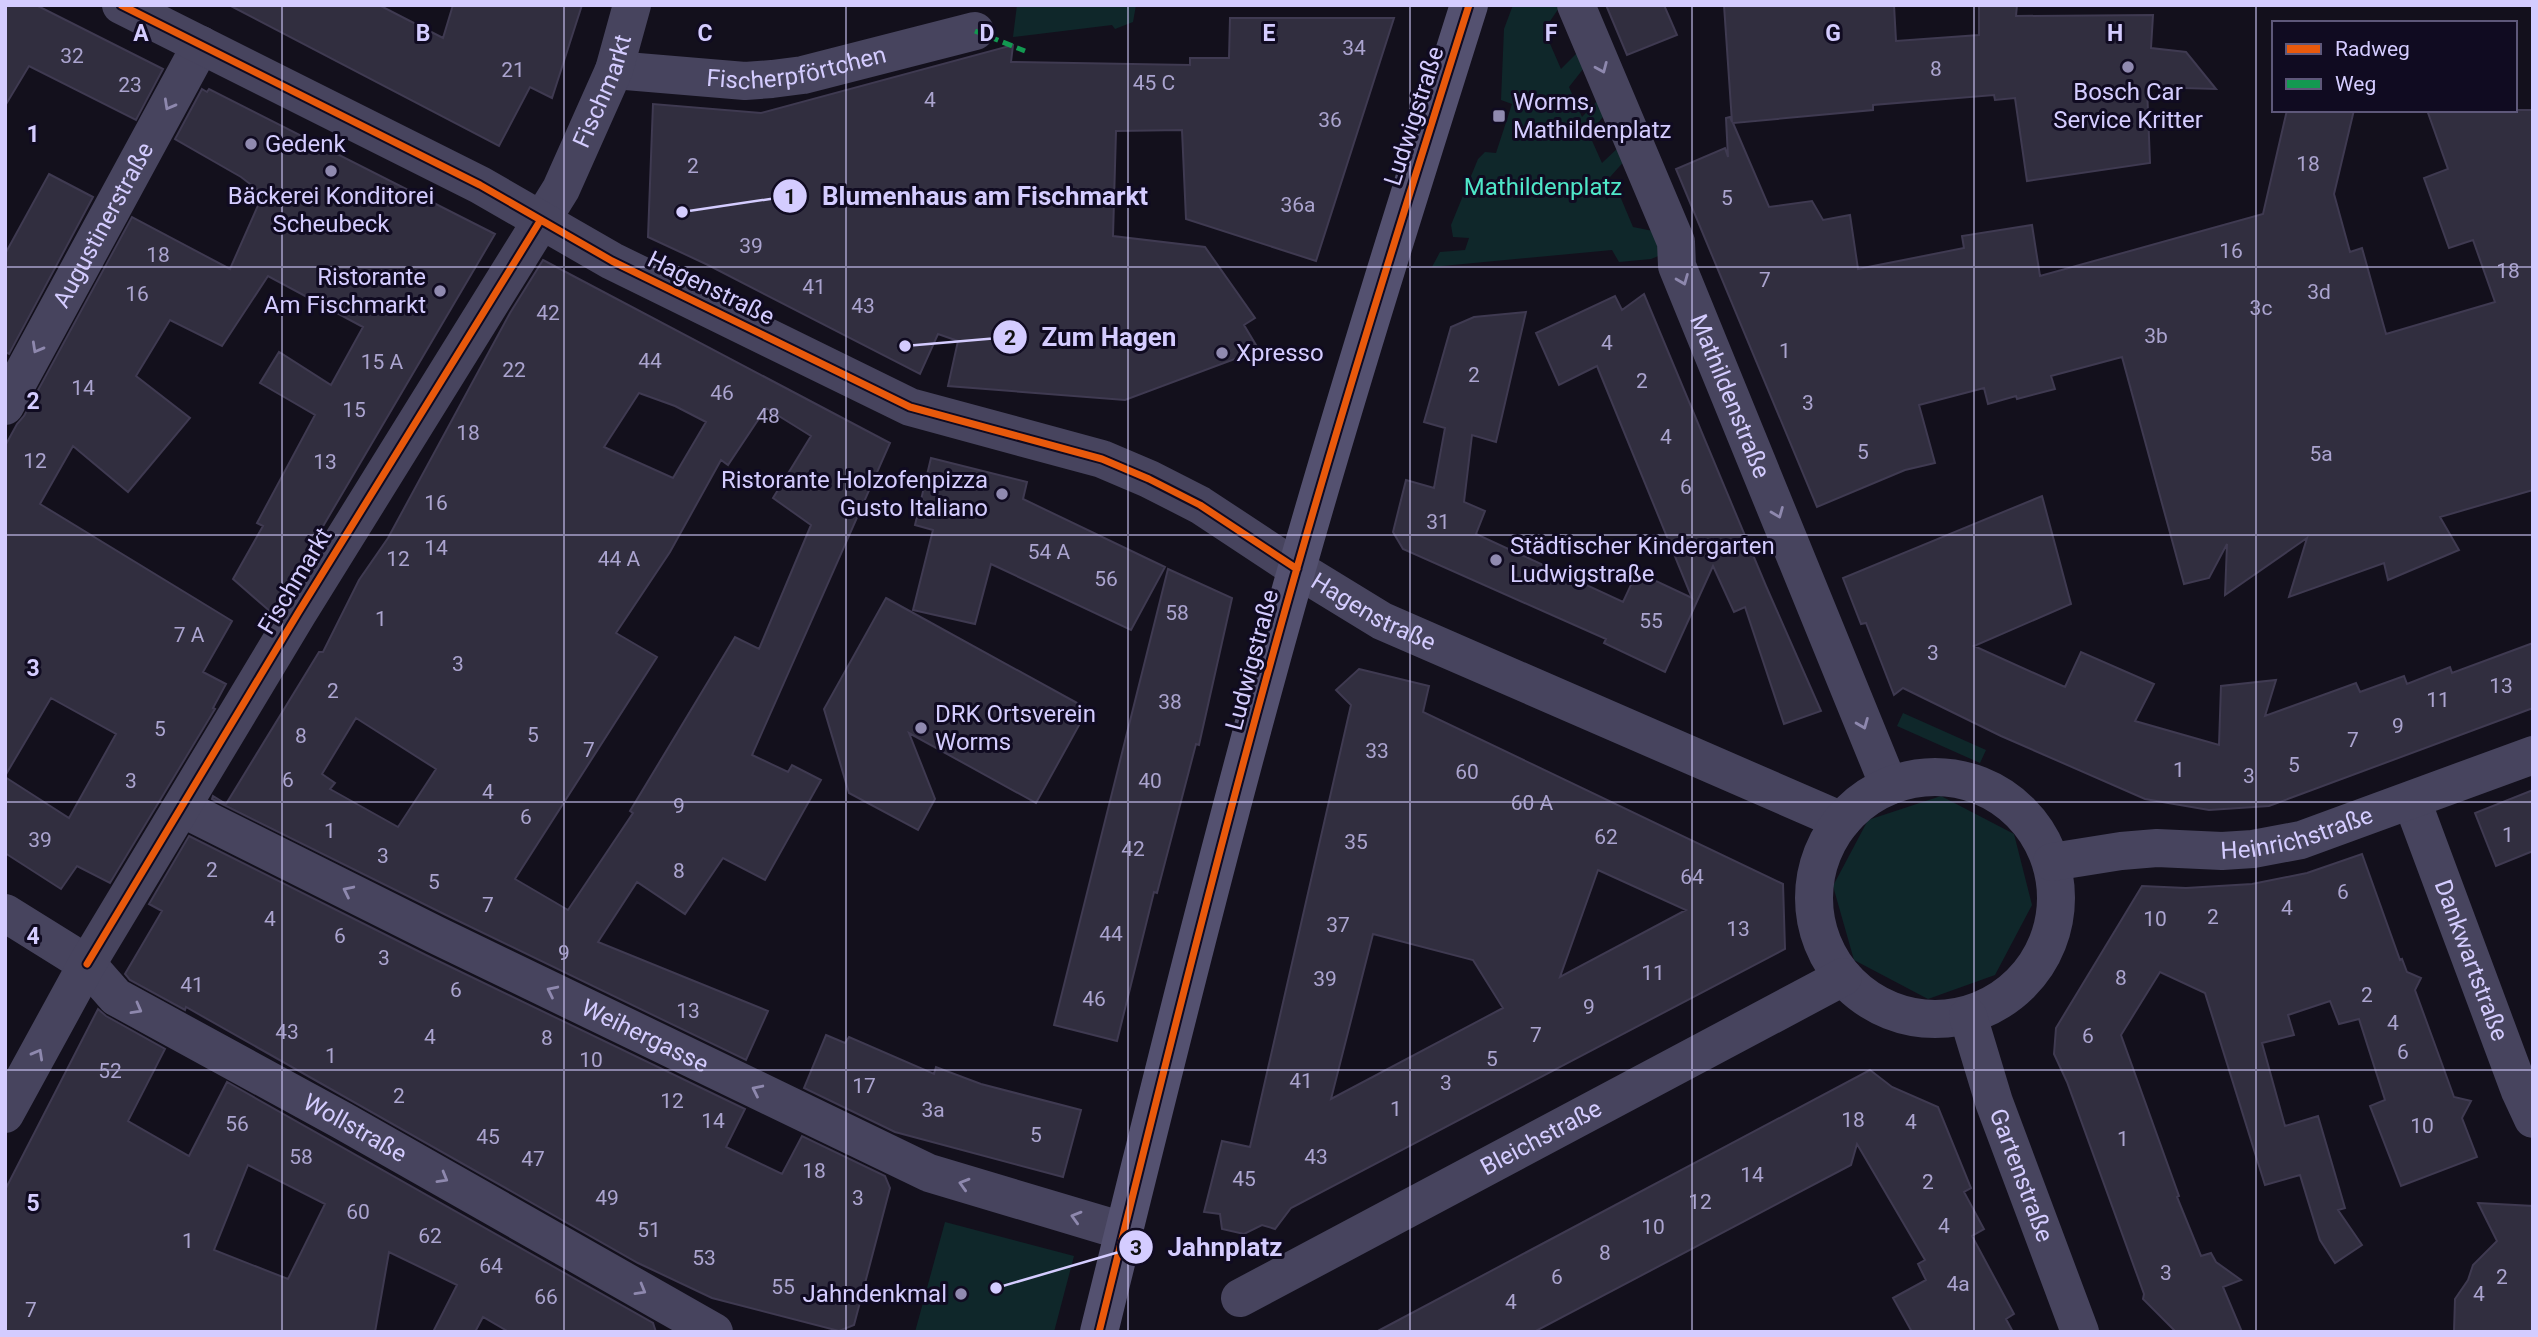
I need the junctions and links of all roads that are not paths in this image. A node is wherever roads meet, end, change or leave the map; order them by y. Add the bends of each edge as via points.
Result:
1 (121, 5) edge
2 (632, 5) edge
3 (1469, 5) edge
4 (1576, 5) edge
5 (975, 31) dead end
6 (201, 45) junction
7 (614, 70) junction
8 (540, 220) junction
9 (5, 406) edge
10 (1297, 569) junction
11 (2533, 755) edge
12 (1889, 786) junction
13 (2412, 801) junction
14 (182, 808) junction
15 (1842, 821) junction
16 (2052, 862) junction
17 (5, 913) edge
18 (87, 964) junction
19 (1843, 977) junction
20 (1968, 1016) junction
21 (5, 1114) edge
22 (2533, 1119) edge
23 (1123, 1231) junction
24 (1240, 1298) dead end
25 (704, 1329) edge
26 (1100, 1331) edge
27 (2080, 1332) edge

1 - 6 street, Hagenstraße
2 - 7 street, Fischmarkt
3 - 10 main road, Ludwigstraße
4 -> 12 street, Mathildenstraße via 1676,242 1677,266
5 - 7 street, Fischerpförtchen via 772,79 745,81
6 - 8 street, Hagenstraße via 480,185
6 -> 9 street, Augustinerstraße
7 - 8 street, Fischmarkt via 561,189
8 - 10 street, Hagenstraße via 612,261 910,407 1102,458 1149,479 1200,505
8 - 14 street, Fischmarkt
10 - 15 street, Hagenstraße via 1382,621
10 - 23 main road, Ludwigstraße
11 - 13 street, Heinrichstraße
12 - 15 street
12 - 16 street via 1924,778 1960,780 1994,792 2019,810 2039,834
13 - 16 street, Heinrichstraße via 2278,845 2222,851 2157,848
13 - 22 street, Dankwartstraße
14 - 18 street, Fischmarkt
23 -> 14 street, Weihergasse via 929,1173
15 - 19 street via 1826,845 1814,899 1817,927
16 - 20 street via 2057,901 2050,939 2032,972 2004,999
17 - 18 street, Wollstraße
21 -> 18 street, Fischmarkt
18 -> 25 street, Wollstraße via 116,997 343,1121
19 - 20 street via 1868,1000 1900,1014 1934,1020
19 - 24 street, Bleichstraße
20 - 27 street, Gartenstraße via 1994,1102
23 - 26 main road, Ludwigstraße

